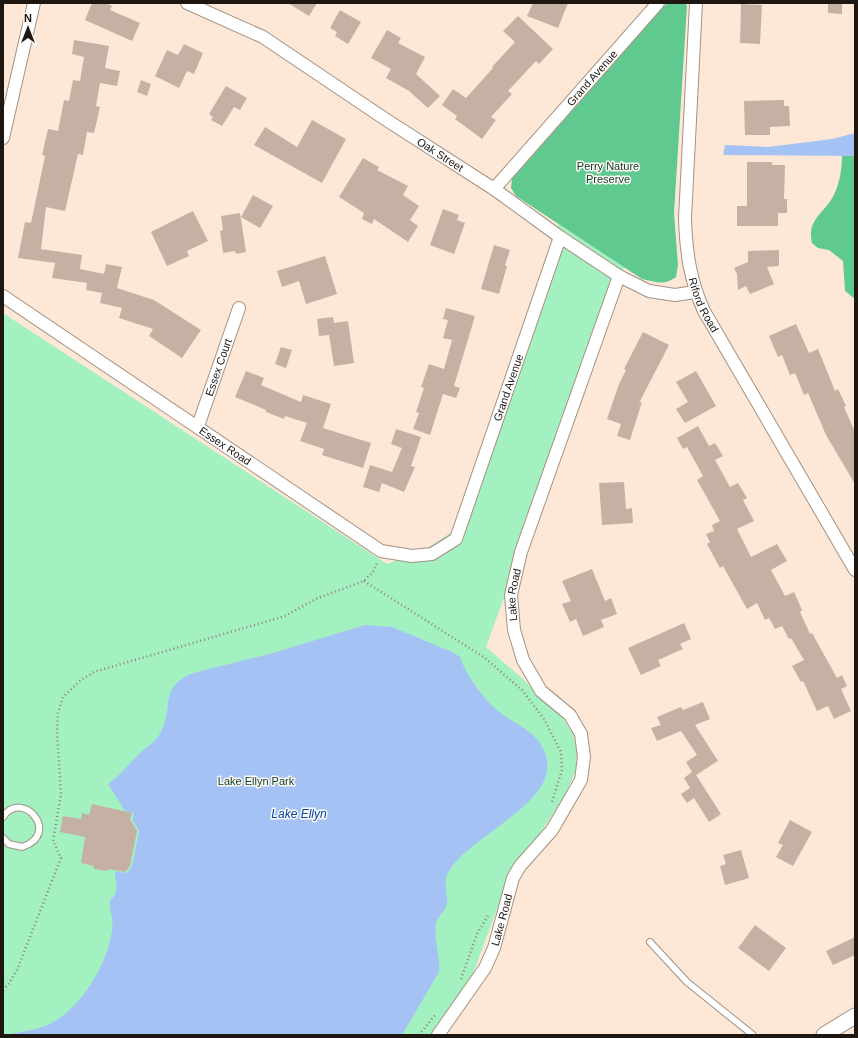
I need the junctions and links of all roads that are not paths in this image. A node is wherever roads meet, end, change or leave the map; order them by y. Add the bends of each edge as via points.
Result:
1 (34, 3) edge
2 (187, 3) edge
3 (658, 3) edge
4 (696, 3) edge
5 (205, 7) edge
6 (3, 138) edge
7 (494, 188) junction
8 (560, 237) junction
9 (619, 276) junction
10 (695, 292) junction
11 (3, 296) edge
12 (239, 308) dead end
13 (198, 426) junction
14 (456, 539) joint
15 (855, 570) edge
16 (3, 817) edge
17 (3, 838) edge
18 (650, 942) dead end
19 (855, 1016) edge
20 (438, 1035) edge
21 (753, 1035) edge
22 (824, 1035) edge

1 - 6 street
2 - 5 street, Oak Street
3 - 7 street, Grand Avenue
4 - 10 street, Riford Road via 684,218 686,249
5 - 7 street, Oak Street via 263,37
7 - 8 street, Oak Street
8 - 9 street, Oak Street
8 - 14 street, Grand Avenue
9 - 10 street, Oak Street via 649,291 675,295
9 - 20 street, Lake Road via 521,552 511,595 514,630 523,660 541,691 570,715 581,734 584,757 581,780 552,830 520,866 513,878 494,948 485,968
10 - 15 street, Riford Road
11 - 13 street, Essex Road
12 - 13 street, Essex Court
13 - 14 street, Essex Road via 381,551 412,556 432,554
16 - 17 lane via 15,808 27,809 36,817 39,829 34,841 22,847 8,844
18 - 21 lane via 687,982
19 - 22 street

